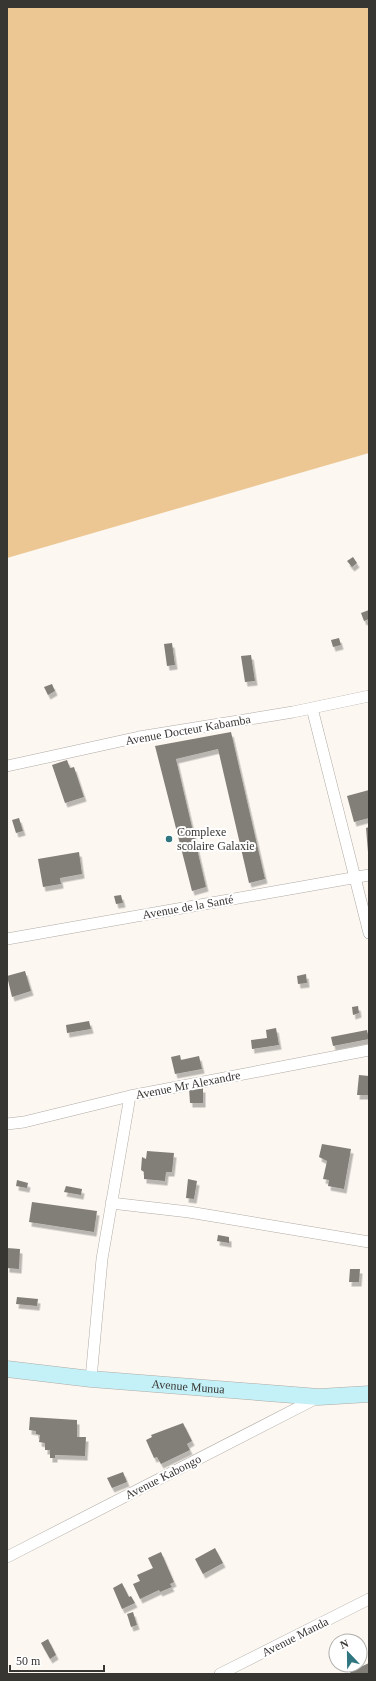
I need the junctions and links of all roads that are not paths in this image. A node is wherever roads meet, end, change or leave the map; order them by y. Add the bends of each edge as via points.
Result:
1 (369, 696) edge
2 (312, 708) junction
3 (7, 766) edge
4 (369, 875) edge
5 (355, 878) junction
6 (369, 933) edge
7 (7, 939) edge
8 (369, 1050) edge
9 (130, 1096) junction
10 (7, 1124) edge
11 (112, 1203) junction
12 (369, 1242) edge
13 (7, 1369) edge
14 (91, 1379) junction
15 (369, 1394) edge
16 (319, 1397) junction
17 (7, 1557) edge
18 (369, 1599) edge
19 (220, 1674) edge

1 - 2 street, Avenue Docteur Kabamba
2 - 3 street, Avenue Docteur Kabamba via 139,737
2 - 5 street
4 - 5 street, Avenue de la Santé
5 - 6 street
5 - 7 street, Avenue de la Santé
8 - 9 street, Avenue Mr Alexandre
9 - 10 street, Avenue Mr Alexandre
9 - 11 street
11 - 12 street via 189,1212
11 - 14 street via 102,1259
13 - 14 main road, Avenue Munua
14 - 16 main road, Avenue Munua
15 - 16 main road, Avenue Munua
16 - 17 street, Avenue Kabongo
18 - 19 street, Avenue Manda

